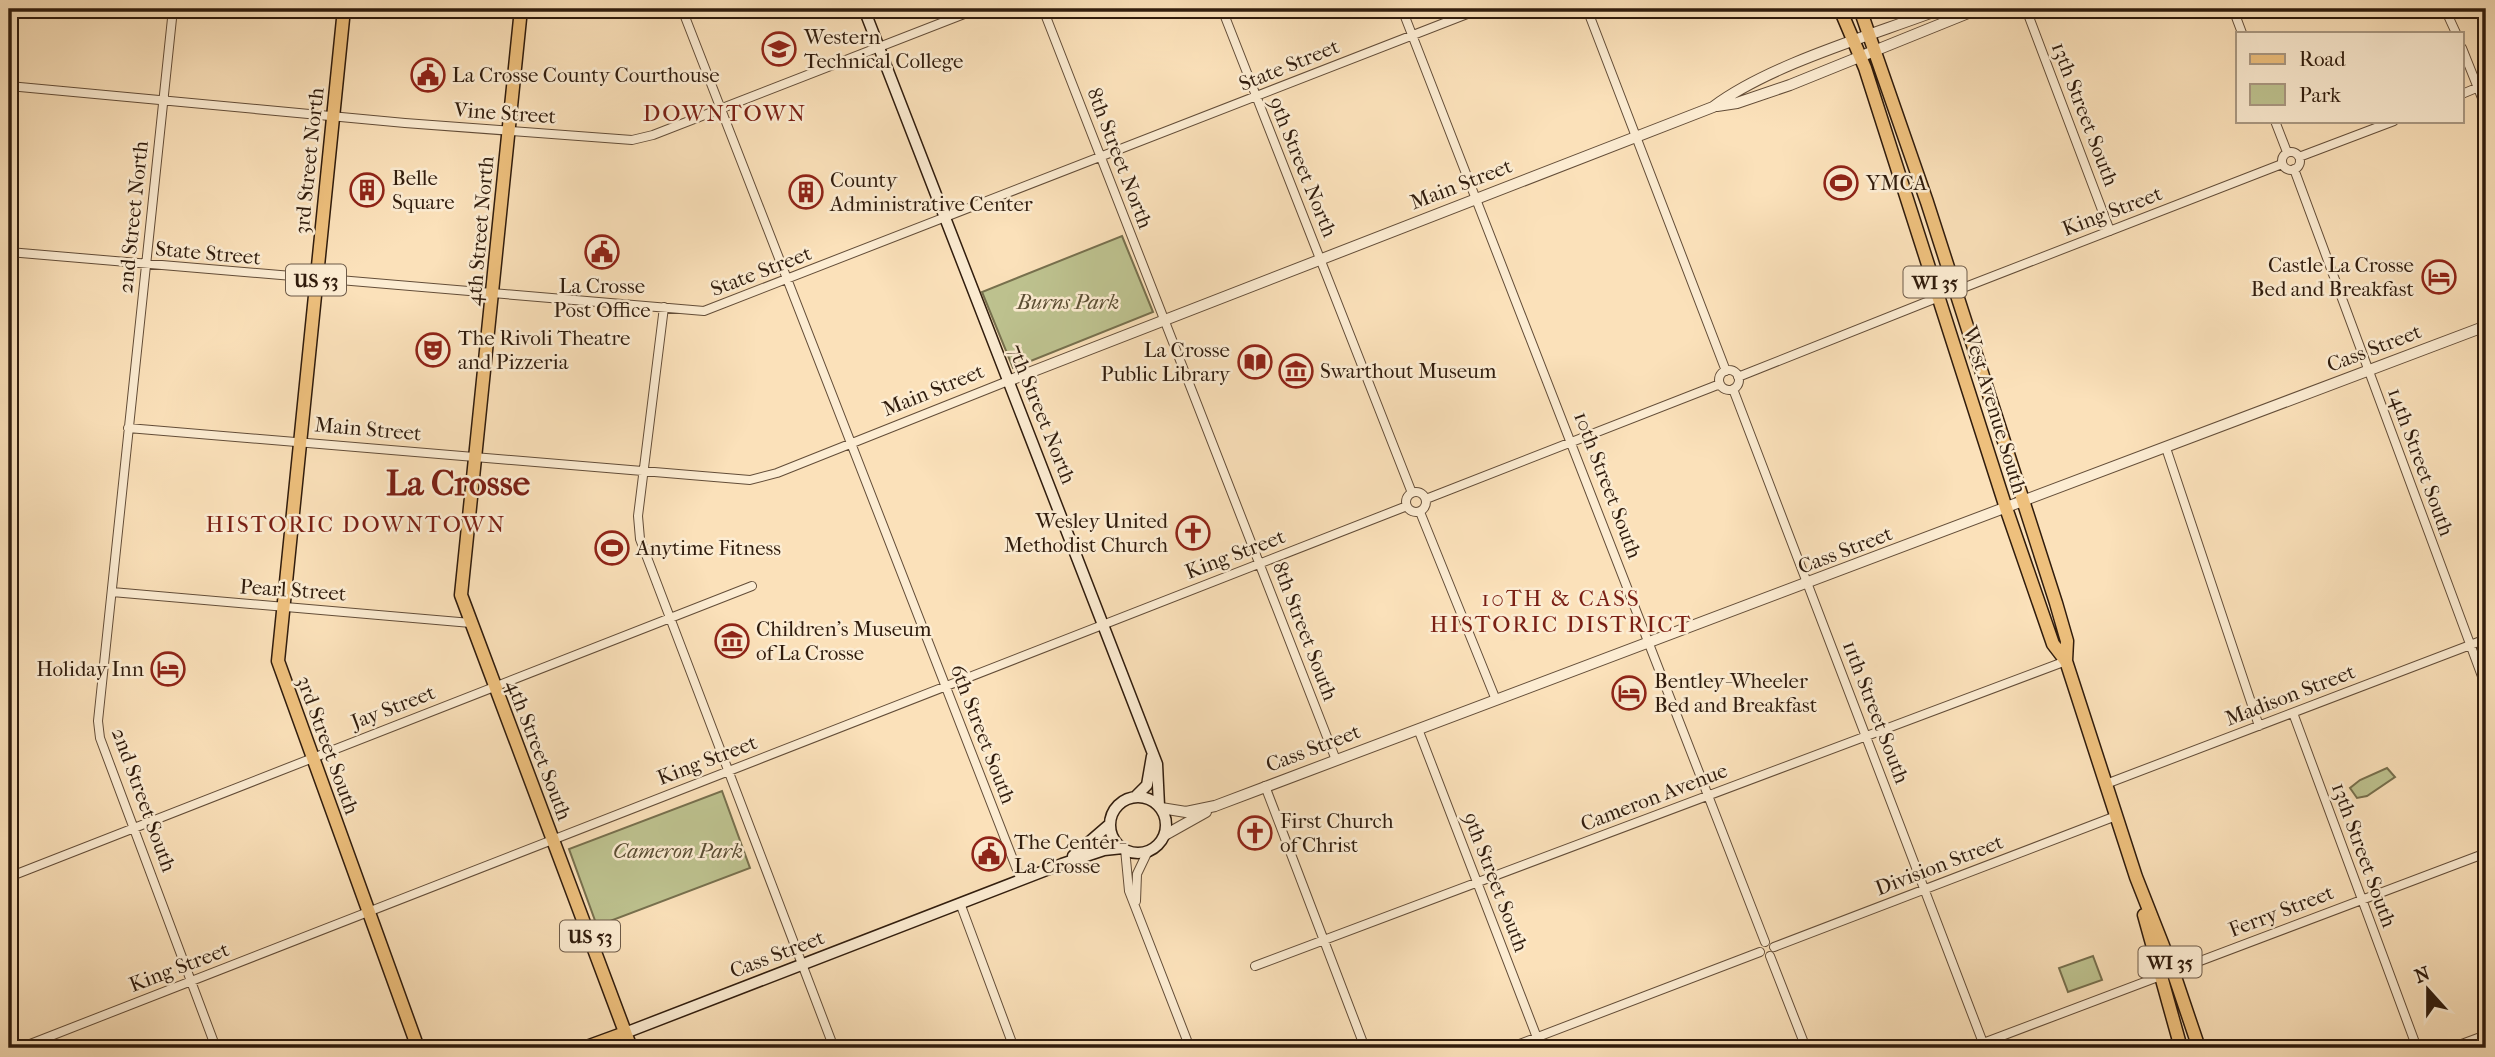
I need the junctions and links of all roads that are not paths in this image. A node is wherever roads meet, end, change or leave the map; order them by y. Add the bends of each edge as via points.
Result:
1 (173, 9) edge
2 (344, 9) edge
3 (521, 9) edge
4 (682, 9) edge
5 (864, 9) edge
6 (977, 9) edge
7 (1043, 9) edge
8 (1222, 9) edge
9 (1402, 9) edge
10 (1480, 9) edge
11 (1587, 9) edge
12 (1840, 9) edge
13 (1860, 9) edge
14 (1941, 9) edge
15 (1978, 9) edge
16 (2026, 9) edge
17 (2233, 9) edge
18 (2445, 9) edge
19 (2242, 32) edge
20 (2456, 32) edge
21 (1412, 35) junction
22 (1871, 36) junction
23 (1854, 42) junction
24 (879, 47) junction
25 (1876, 51) junction
26 (2464, 52) edge
27 (1860, 58) junction
28 (9, 86) edge
29 (2482, 86) edge
30 (2464, 93) edge
31 (1257, 96) junction
32 (162, 100) junction
33 (1713, 107) junction
34 (720, 108) junction
35 (2486, 108) edge
36 (332, 117) junction
37 (2275, 122) edge
38 (2391, 122) edge
39 (509, 131) junction
40 (1636, 137) junction
41 (2287, 152) junction
42 (1102, 157) junction
43 (2299, 157) junction
44 (2282, 164) junction
45 (2294, 169) junction
46 (1478, 198) junction
47 (946, 219) junction
48 (2110, 231) junction
49 (9, 252) edge
50 (1321, 259) junction
51 (145, 265) junction
52 (316, 279) junction
53 (787, 281) junction
54 (1955, 291) junction
55 (494, 294) junction
56 (1940, 298) junction
57 (664, 307) junction
58 (1165, 320) junction
59 (2486, 326) edge
60 (1726, 371) junction
61 (2369, 371) junction
62 (1738, 377) junction
63 (1008, 381) junction
64 (1720, 384) junction
65 (1732, 389) junction
66 (128, 428) junction
67 (1572, 441) junction
68 (300, 443) junction
69 (852, 443) junction
70 (2166, 448) junction
71 (476, 457) junction
72 (646, 471) junction
73 (1412, 493) junction
74 (1426, 499) junction
75 (2023, 502) junction
76 (1407, 506) junction
77 (2006, 508) junction
78 (1420, 512) junction
79 (1260, 563) junction
80 (1810, 584) junction
81 (752, 586) dead end
82 (112, 593) junction
83 (283, 607) junction
84 (671, 618) junction
85 (471, 623) junction
86 (1104, 624) junction
87 (2486, 639) edge
88 (1650, 642) junction
89 (2470, 645) junction
90 (2066, 661) junction
91 (946, 685) junction
92 (494, 687) junction
93 (2486, 687) edge
94 (1496, 700) junction
95 (2293, 713) junction
96 (2259, 726) junction
97 (1418, 729) junction
98 (1866, 736) junction
99 (1152, 756) junction
100 (312, 758) junction
101 (1336, 760) junction
102 (728, 772) junction
103 (2106, 784) junction
104 (1265, 786) junction
105 (1710, 795) junction
106 (1135, 797) junction
107 (1215, 806) junction
108 (1160, 807) junction
109 (2116, 816) junction
110 (1111, 824) junction
111 (136, 829) junction
112 (1165, 835) junction
113 (552, 840) junction
114 (1124, 849) junction
115 (1148, 851) junction
116 (2486, 853) edge
117 (1062, 864) junction
118 (9, 877) edge
119 (2136, 877) junction
120 (1020, 880) junction
121 (1477, 883) junction
122 (1925, 889) junction
123 (2363, 899) junction
124 (960, 904) junction
125 (1137, 908) junction
126 (369, 912) junction
127 (1324, 940) junction
128 (1765, 942) junction
129 (1774, 947) junction
130 (1760, 952) junction
131 (1770, 956) junction
132 (802, 964) junction
133 (1255, 966) dead end
134 (2173, 971) junction
135 (2159, 976) junction
136 (191, 981) junction
137 (625, 1033) junction
138 (2486, 1035) edge
139 (1537, 1038) junction
140 (1984, 1046) edge
141 (20, 1048) edge
142 (216, 1048) edge
143 (418, 1048) edge
144 (584, 1048) edge
145 (631, 1048) edge
146 (834, 1048) edge
147 (1014, 1048) edge
148 (1190, 1048) edge
149 (1365, 1048) edge
150 (1508, 1048) edge
151 (1541, 1048) edge
152 (1806, 1048) edge
153 (1970, 1048) edge
154 (2181, 1048) edge
155 (2199, 1048) edge
156 (2417, 1048) edge
157 (2451, 1048) edge

1 - 32 street, 2nd Street North
2 - 36 main road, 3rd Street North / US 53
3 - 39 main road, 4th Street North / US 53
4 - 34 street, 6th Street South
5 - 24 main road, 7th Street North
6 - 24 street, Vine Street
7 - 42 street, 8th Street North
8 - 31 street, 9th Street North
9 - 21 street, 10th Street South
10 - 21 street, State Street
11 - 40 street
12 - 23 main road, West Avenue South / WI 35
13 - 22 main road, WI 35
14 - 22 street, Main Street
15 - 25 street
16 - 48 street, 13th Street South
17 - 19 street
18 - 20 street
21 - 31 street, State Street
21 - 46 street, 10th Street South
22 - 23 street, Main Street
22 - 25 main road, West Avenue South / WI 35
23 - 27 main road, West Avenue South / WI 35
23 - 33 street, Main Street via 1734,92
24 - 34 street, Vine Street
24 - 47 main road, 7th Street North
25 - 27 street
25 - 54 main road, West Avenue South / WI 35
26 - 29 street
27 - 33 street via 1750,99
27 - 56 main road, West Avenue South / WI 35
28 - 32 street, Vine Street
29 - 30 street
29 - 35 street
31 - 42 street, State Street
31 - 50 street, 9th Street North
32 - 36 street, Vine Street
32 - 51 street, 2nd Street North
33 - 40 street, Main Street
34 - 39 street, Vine Street via 632,140
34 - 53 street, 6th Street South
36 - 39 street, Vine Street
36 - 52 main road, 3rd Street North / US 53
37 - 41 street
38 - 43 street
39 - 55 main road, 4th Street North / US 53
40 - 46 street, Main Street
40 - 60 street
41 - 43 street
41 - 44 street
42 - 47 street, State Street
42 - 58 street, 8th Street North
43 - 45 street
44 - 45 street
44 - 48 street, King Street
45 - 61 street, 14th Street South
46 - 50 street, Main Street
46 - 67 street, 10th Street South
47 - 53 street, State Street
47 - 63 main road, 7th Street North
48 - 54 street, King Street
49 - 51 street, State Street
50 - 58 street, Main Street
50 - 73 street
51 - 52 street, State Street
51 - 66 street, 2nd Street North
52 - 55 street, State Street
52 - 68 main road, 3rd Street North / US 53
53 - 57 street, State Street via 704,311
53 - 69 street, 6th Street South
54 - 75 main road, West Avenue South / WI 35
55 - 57 street, State Street
55 - 71 main road, 4th Street North / US 53
56 - 62 street
56 - 77 main road, West Avenue South / WI 35
57 - 72 street
58 - 63 street, Main Street
58 - 79 street, 8th Street South
59 - 61 street, Cass Street
60 - 62 street
60 - 64 street
61 - 70 street, Cass Street
61 - 89 street, 14th Street South
62 - 65 street
63 - 69 street, Main Street
63 - 86 main road, 7th Street North
64 - 65 street
64 - 67 street
65 - 80 street, 11th Street South
66 - 68 street, Main Street
66 - 82 street, 2nd Street South
67 - 74 street
67 - 88 street, 10th Street South
68 - 71 street, Main Street
68 - 83 main road, 3rd Street South / US 53
69 - 72 street, Main Street via 756,479
69 - 91 street, 6th Street South
70 - 75 street, Cass Street
70 - 96 street
71 - 72 street, Main Street
71 - 85 main road, 4th Street South / US 53 via 461,594
72 - 84 street via 638,531
73 - 74 street
73 - 76 street
74 - 78 street
75 - 77 street, Cass Street
75 - 90 main road, West Avenue South / WI 35 via 2067,641
76 - 78 street
76 - 79 street, King Street
77 - 80 street, Cass Street
77 - 90 main road, West Avenue South / WI 35 via 2053,644
78 - 94 street
79 - 86 street, King Street
79 - 101 street, 8th Street South
80 - 88 street, Cass Street
80 - 98 street, 11th Street South
81 - 84 street, Jay Street
82 - 83 street, Pearl Street
82 - 111 street, 2nd Street South via 99,729
83 - 85 street, Pearl Street
83 - 100 main road, 3rd Street South / US 53 via 278,667
84 - 92 street, Jay Street
84 - 102 street
85 - 92 main road, 4th Street South / US 53
86 - 91 street, King Street
86 - 99 main road, 7th Street North
87 - 89 street, Madison Street
88 - 94 street, Cass Street
88 - 105 street, 10th Street South
89 - 93 street, 14th Street South
89 - 95 street, Madison Street
90 - 98 street, Cameron Avenue
90 - 103 main road, West Avenue South / WI 35
91 - 102 street, King Street
91 - 120 street, 6th Street South
92 - 100 street, Jay Street
92 - 113 main road, 4th Street South / US 53
94 - 97 street, Cass Street
95 - 96 street, Madison Street
95 - 123 street, 13th Street South
96 - 103 street, Madison Street
97 - 101 street, Cass Street
97 - 121 street, 9th Street South
98 - 105 street, Cameron Avenue
98 - 122 street, 11th Street South
99 - 106 main road via 1147,785
99 - 108 main road, 7th Street North via 1159,771
100 - 111 street, Jay Street
100 - 126 main road, 3rd Street South / US 53
101 - 104 street, Cass Street
102 - 113 street, King Street
102 - 132 street
103 - 109 main road, West Avenue South / WI 35
104 - 107 street, Cass Street
104 - 127 street
105 - 121 street, Cameron Avenue
105 - 128 street, 10th Street South
106 - 108 main road via 1145,797
106 - 110 main road via 1119,804
107 - 108 street, Cass Street via 1186,812
107 - 112 street, Cass Street
108 - 112 main road
109 - 119 main road, West Avenue South / WI 35
109 - 122 street, Division Street
110 - 114 main road via 1114,839
110 - 117 main road, Cass Street
111 - 118 street, Jay Street
111 - 136 street, 2nd Street South
112 - 115 main road
113 - 126 street, King Street
113 - 137 main road, 4th Street South / US 53
114 - 115 main road
114 - 117 main road, Cass Street via 1104,850
114 - 125 street via 1126,881
115 - 125 street via 1137,874
116 - 123 street, Ferry Street
117 - 120 main road, Cass Street
119 - 134 main road, West Avenue South / WI 35
119 - 135 main road, West Avenue South / WI 35
120 - 124 main road, Cass Street
121 - 127 street, Cameron Avenue
121 - 139 street, 9th Street South
122 - 129 street, Division Street
122 - 140 street, 11th Street South
123 - 134 street, Ferry Street
123 - 156 street, 13th Street South
124 - 132 main road, Cass Street
124 - 147 street
125 - 148 street
126 - 136 street, King Street
126 - 143 main road, 3rd Street South / US 53
127 - 133 street, Cameron Avenue
127 - 149 street
128 - 129 street
128 - 130 street
129 - 131 street
130 - 131 street
130 - 139 street
131 - 152 street
132 - 137 main road, Cass Street
132 - 146 street
134 - 135 street, Ferry Street
134 - 155 main road, West Avenue South / WI 35
135 - 140 street, Ferry Street
135 - 154 main road, West Avenue South / WI 35
136 - 141 street, King Street
136 - 142 street, 2nd Street South
137 - 144 main road, Cass Street
137 - 145 main road, 4th Street South
138 - 157 street
139 - 150 street
139 - 151 street, 9th Street South
140 - 153 street, Ferry Street

